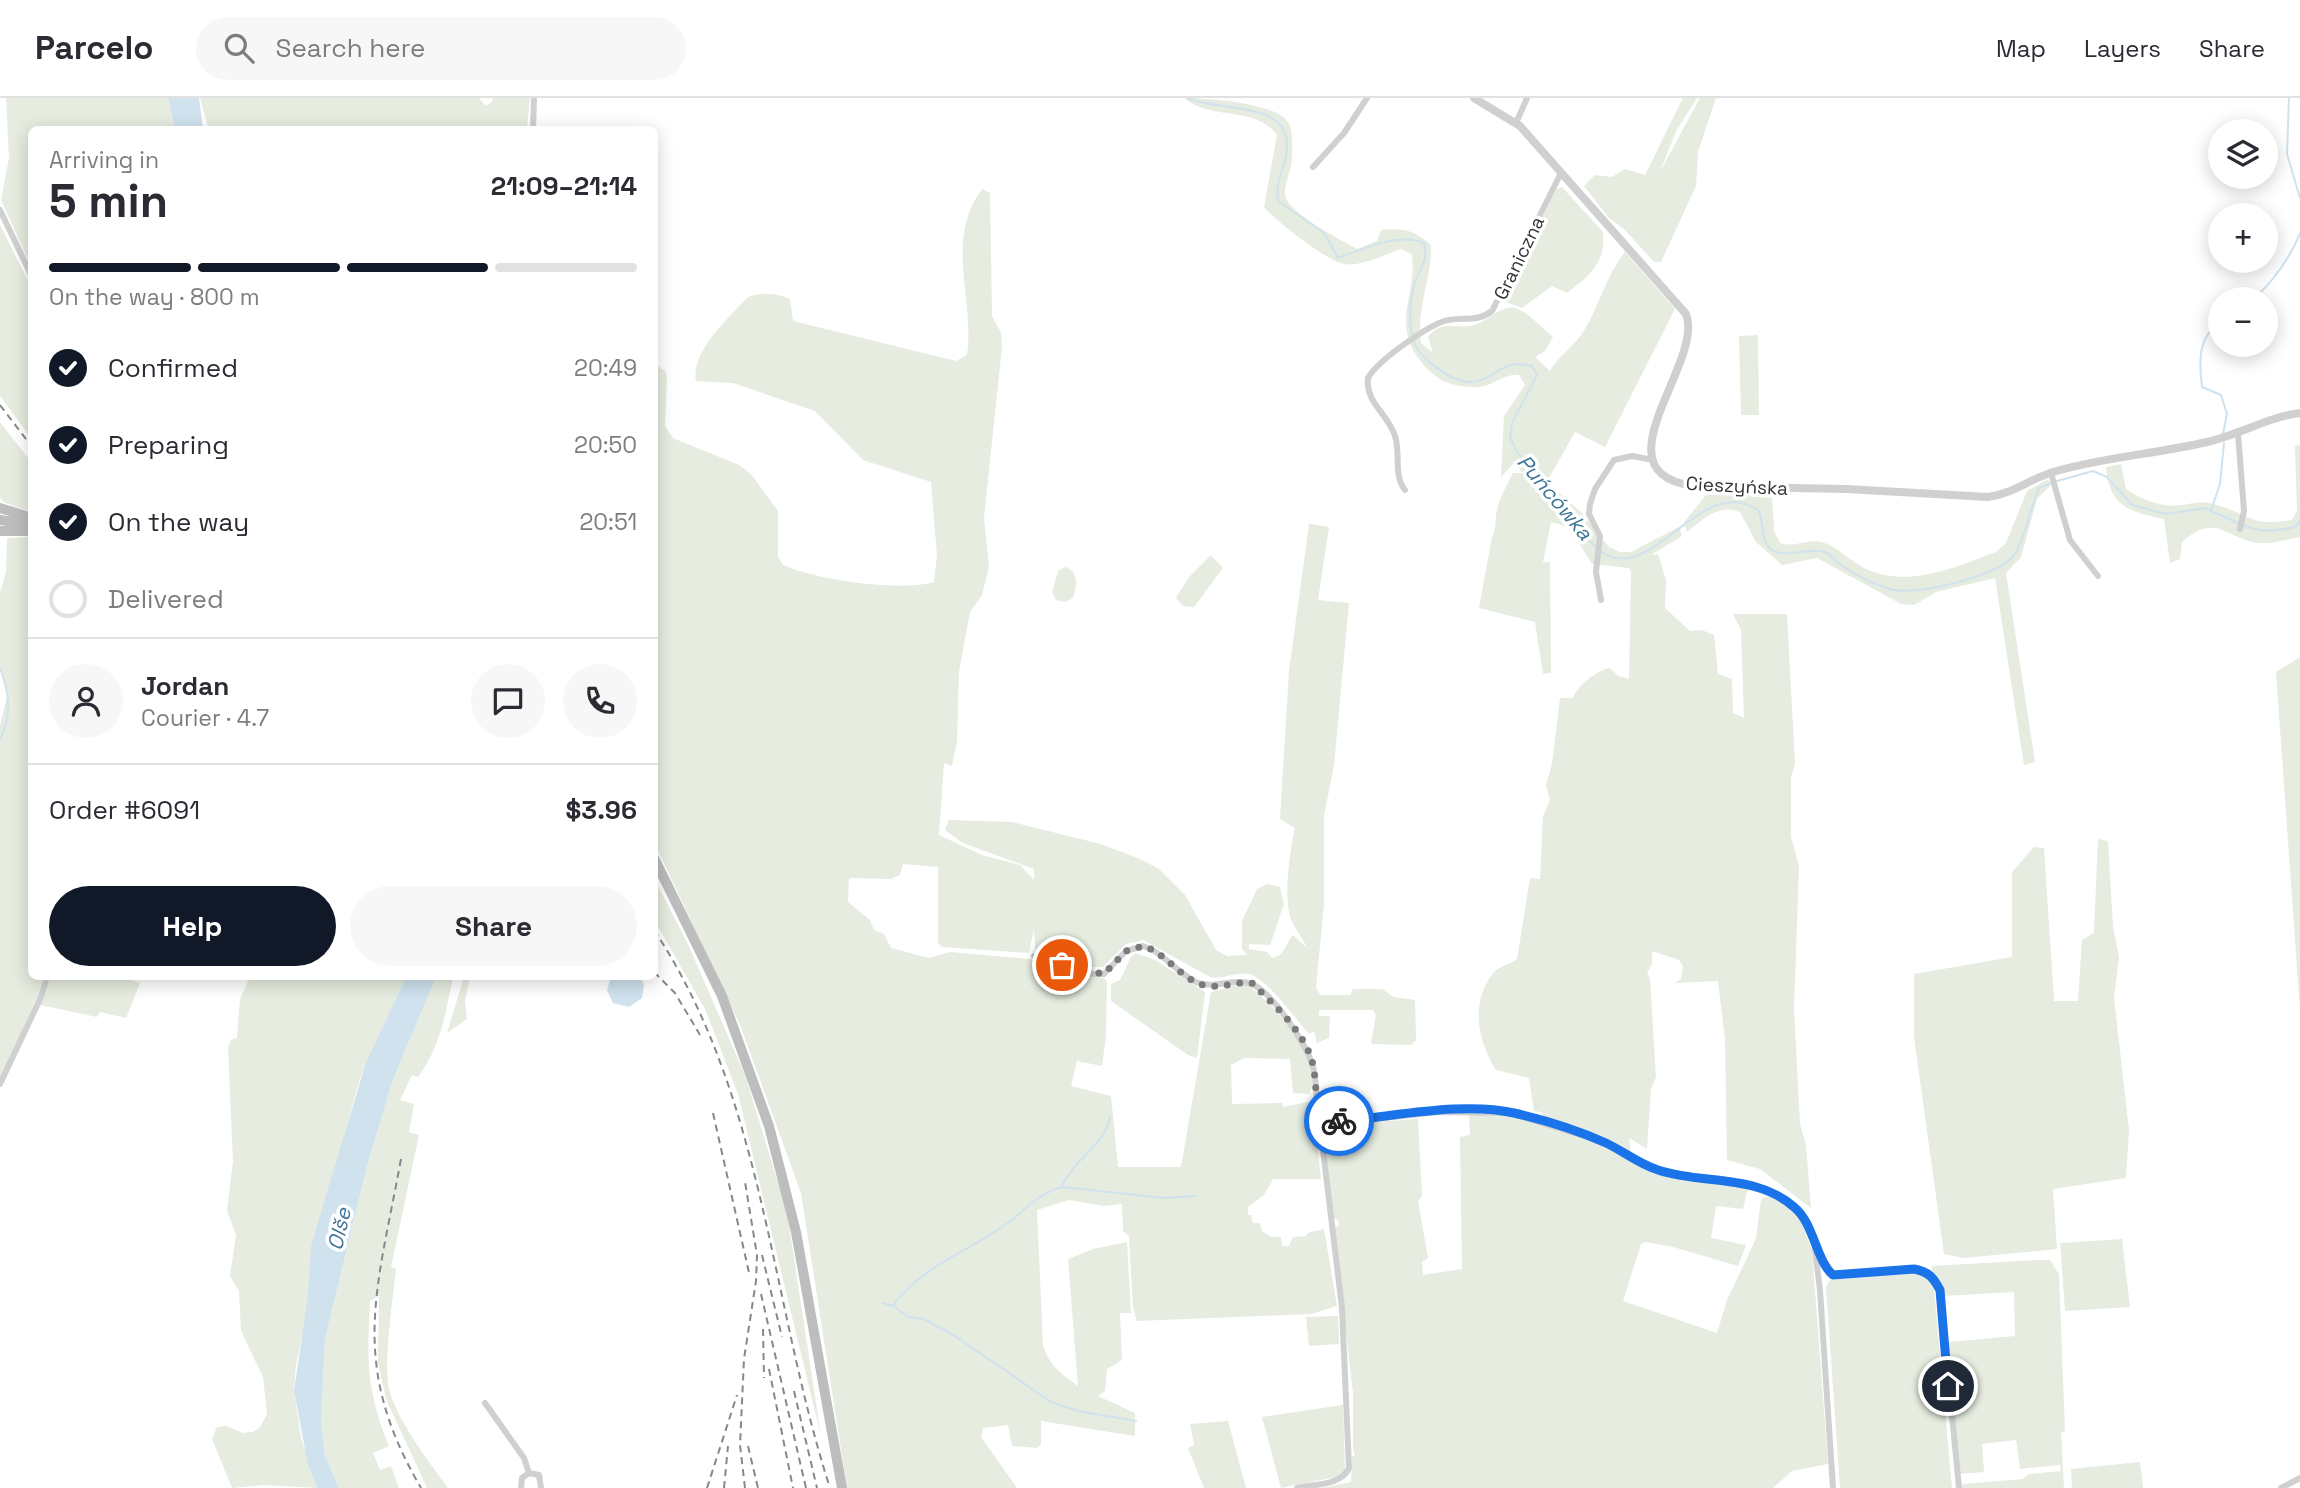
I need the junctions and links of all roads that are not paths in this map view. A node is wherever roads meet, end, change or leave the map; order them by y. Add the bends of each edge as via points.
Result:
1 (534, 98) edge
2 (1367, 98) edge
3 (1474, 98) edge
4 (1527, 98) edge
5 (1516, 122) junction
6 (533, 126) edge
7 (1313, 167) dead end
8 (1561, 173) junction
9 (0, 210) edge
10 (28, 269) edge
11 (2300, 413) edge
12 (2238, 434) junction
13 (1653, 460) junction
14 (2052, 475) junction
15 (1405, 489) dead end
16 (0, 508) edge
17 (28, 517) edge
18 (0, 520) edge
19 (28, 524) edge
20 (2242, 526) dead end
21 (0, 531) edge
22 (28, 531) edge
23 (2098, 576) dead end
24 (1601, 600) dead end
25 (658, 866) edge
26 (1034, 956) dead end
27 (45, 980) edge
28 (0, 1084) edge
29 (1320, 1125) junction
30 (1814, 1242) junction
31 (485, 1403) dead end
32 (529, 1473) junction
33 (2300, 1478) edge
34 (521, 1488) edge
35 (541, 1488) edge
36 (842, 1488) edge
37 (1297, 1488) edge
38 (1833, 1488) edge
39 (1959, 1488) edge
40 (2281, 1488) edge

1 - 6 street
2 - 7 street
3 - 5 street
4 - 5 street
5 - 8 street
8 - 13 street via 1671,294 1688,320 1688,340 1652,435
8 - 15 street, Graniczna via 1495,308 1481,319 1446,321 1407,343 1371,372 1367,385 1371,399 1395,436 1399,482
9 - 10 street
11 - 12 street, Cieszyńska
12 - 14 street, Cieszyńska
12 - 20 street
13 - 14 street, Cieszyńska via 1668,480 1694,486 1866,490 1966,498 2003,495
13 - 24 street via 1625,456 1608,466 1590,504 1589,514 1600,536 1596,572
14 - 23 street via 2070,540
16 - 17 main road
18 - 19 main road
21 - 22 main road
25 - 36 main road via 722,996 769,1126 796,1232
26 - 29 street via 1104,974 1126,951 1143,946 1207,986 1252,983 1302,1039 1314,1069
27 - 28 street
29 - 30 street via 1438,1112 1510,1112 1603,1142 1657,1170 1724,1179 1779,1196 1804,1217
29 - 37 street via 1342,1308 1349,1468 1337,1480
30 - 38 street
30 - 39 street via 1833,1275 1914,1269 1927,1271 1934,1279 1940,1290
31 - 32 street via 524,1458
32 - 34 street via 522,1478
32 - 35 street via 539,1475
33 - 40 street

